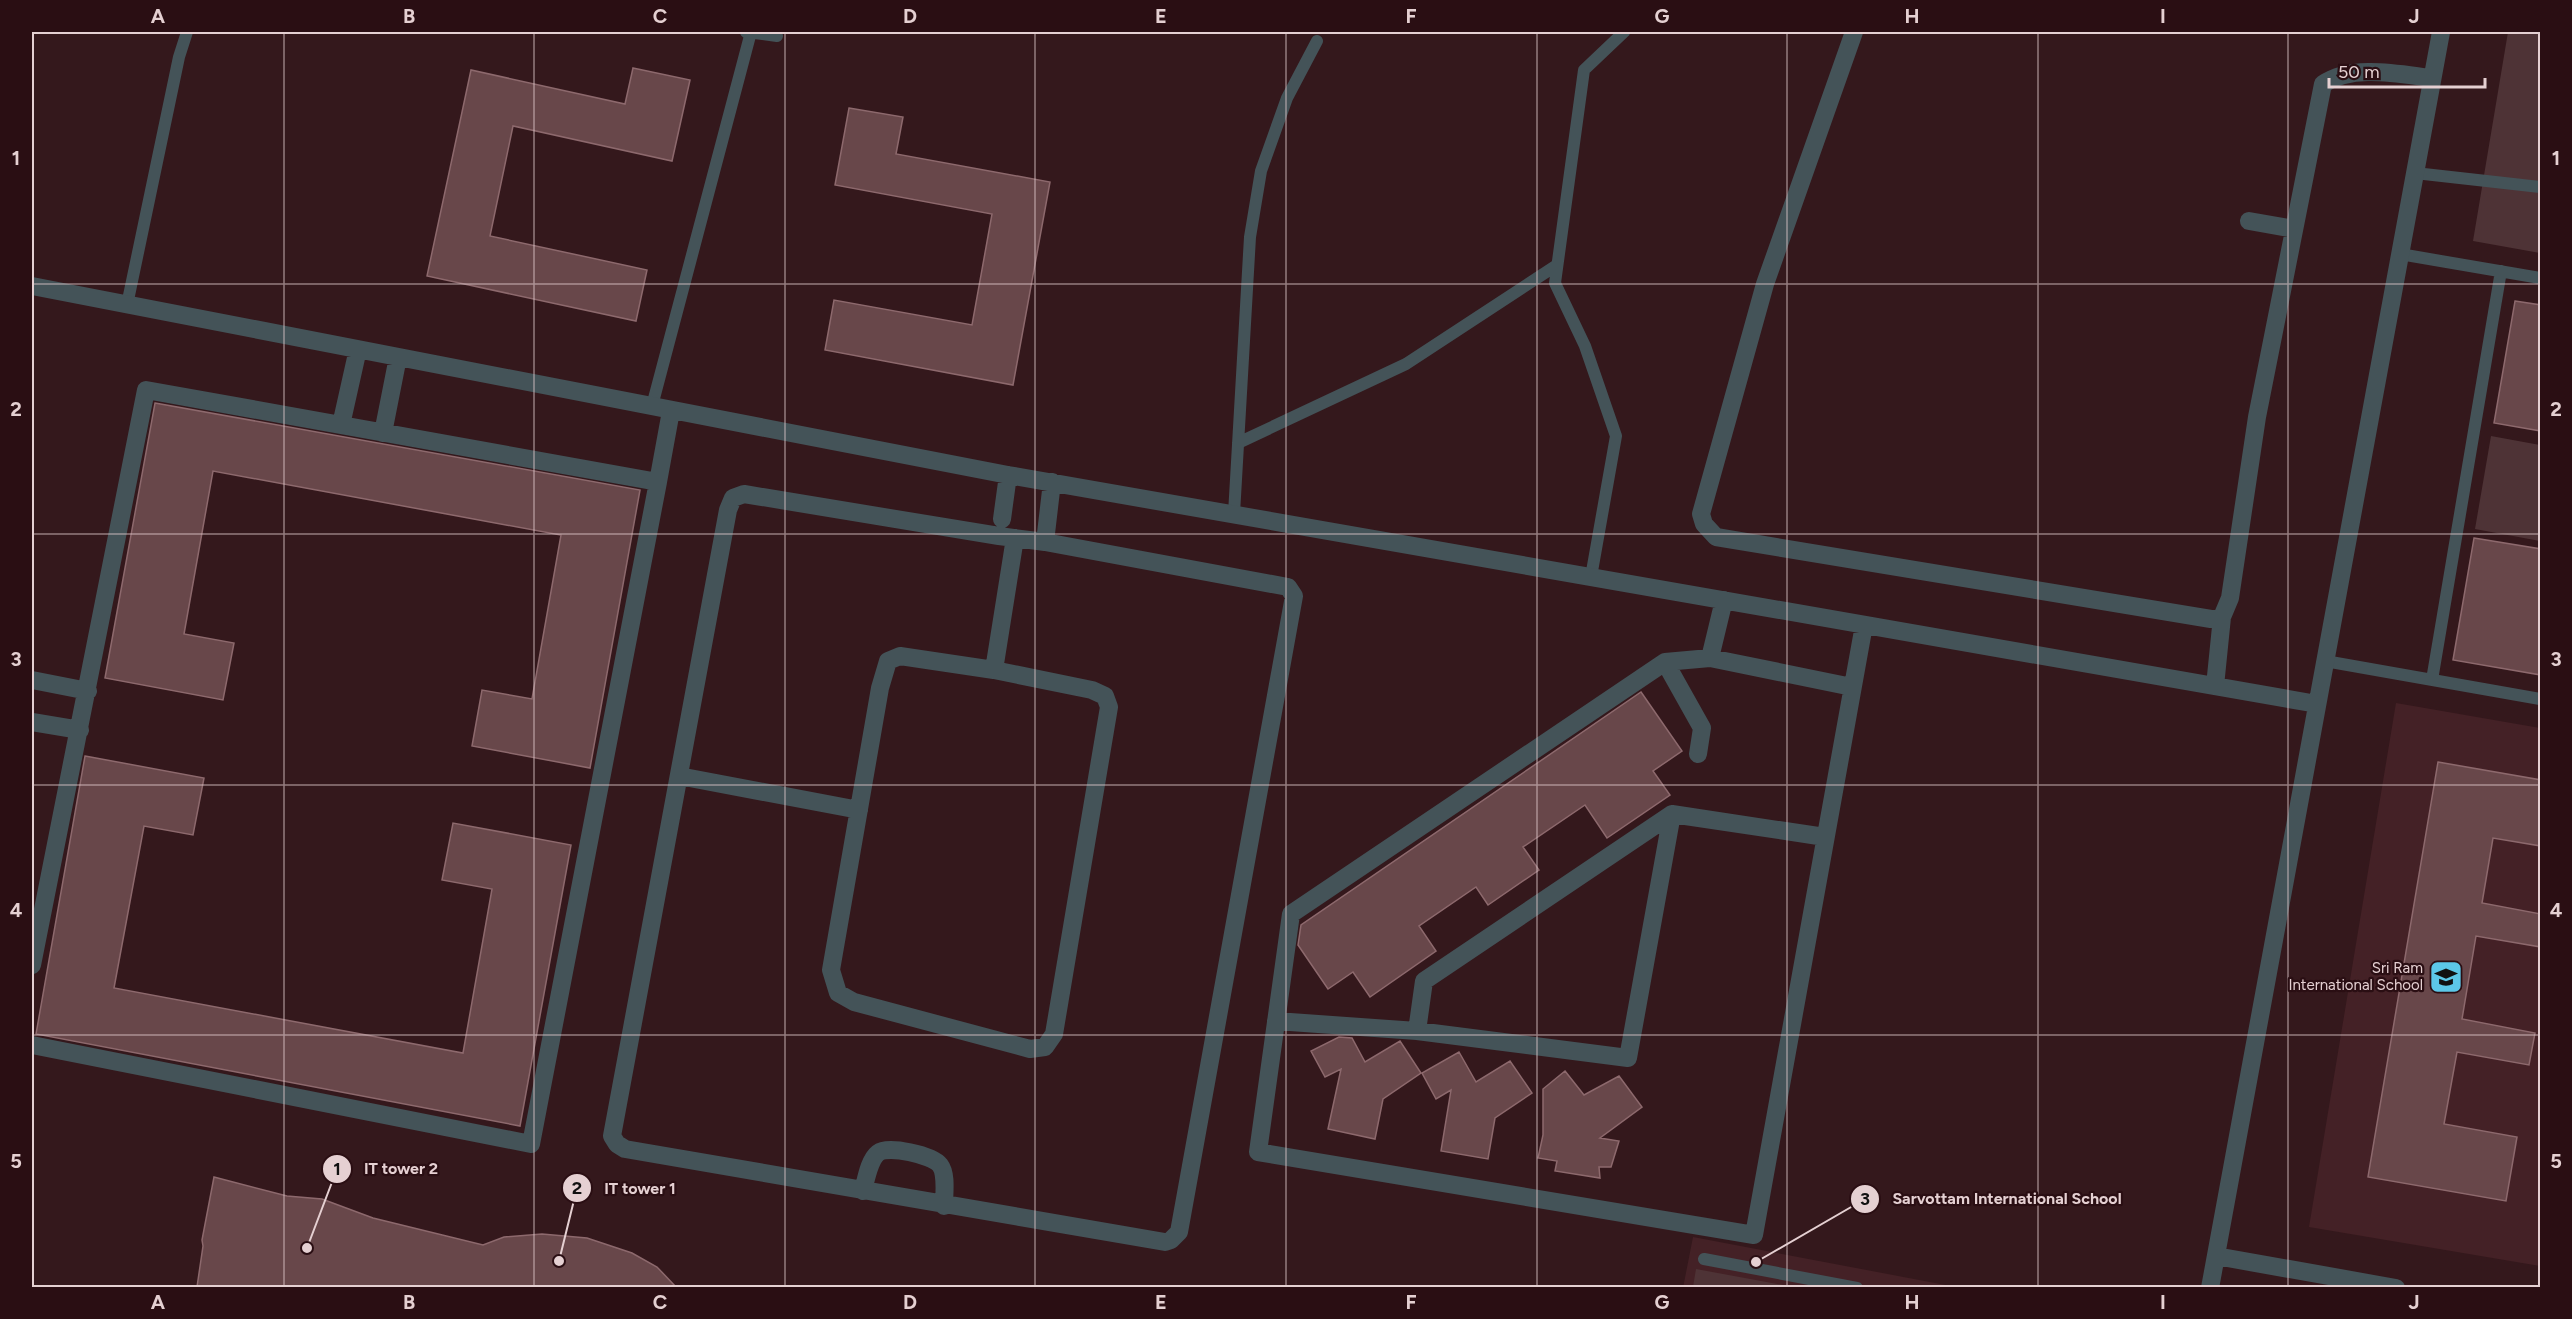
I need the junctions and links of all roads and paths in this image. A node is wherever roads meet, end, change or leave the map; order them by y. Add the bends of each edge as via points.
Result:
1 (187, 32) edge
2 (746, 32) edge
3 (751, 32) edge
4 (1623, 32) edge
5 (1854, 32) edge
6 (2440, 32) edge
7 (777, 36) dead end
8 (1317, 41) dead end
9 (2432, 78) junction
10 (2415, 172) junction
11 (2541, 187) edge
12 (2249, 221) dead end
13 (2294, 229) junction
14 (2400, 254) junction
15 (1557, 265) junction
16 (2501, 271) junction
17 (2541, 278) edge
18 (32, 286) edge
19 (127, 305) junction
20 (358, 349) junction
21 (398, 357) junction
22 (652, 406) junction
23 (671, 411) junction
24 (341, 425) junction
25 (383, 433) junction
26 (1238, 443) junction
27 (1008, 475) junction
28 (658, 482) junction
29 (1052, 482) junction
30 (1234, 514) junction
31 (1005, 531) junction
32 (1044, 542) junction
33 (1591, 577) junction
34 (1724, 600) junction
35 (2222, 617) junction
36 (1864, 625) junction
37 (1710, 658) junction
38 (2325, 661) junction
39 (1665, 662) junction
40 (994, 670) junction
41 (32, 680) edge
42 (2432, 680) junction
43 (2215, 686) junction
44 (1852, 687) junction
45 (87, 691) junction
46 (2541, 699) edge
47 (2317, 704) junction
48 (32, 722) edge
49 (80, 730) junction
50 (1698, 754) dead end
51 (679, 776) junction
52 (859, 810) junction
53 (1672, 813) junction
54 (1826, 837) junction
55 (32, 964) edge
56 (1276, 1022) junction
57 (1417, 1031) junction
58 (32, 1045) edge
59 (863, 1191) junction
60 (944, 1206) junction
61 (2216, 1256) junction
62 (1704, 1259) dead end
63 (1857, 1287) edge
64 (2210, 1287) edge
65 (2396, 1287) edge

1 - 19 lane
2 - 3 lane
3 - 7 lane
3 - 22 lane
4 - 15 lane via 1584,70
5 - 35 street via 1765,284 1701,514 1704,524 1716,537 2211,619
6 - 9 street
8 - 26 lane via 1287,98 1261,171 1250,237
9 - 10 street
9 - 13 street via 2344,74 2323,84
10 - 11 lane
10 - 14 street
12 - 13 street
13 - 35 street via 2257,417 2230,598
14 - 16 lane
14 - 38 street
15 - 26 lane via 1406,364
15 - 33 lane via 1555,283 1585,346 1616,436
16 - 17 lane
16 - 42 lane
18 - 19 street
19 - 20 street
20 - 21 street
20 - 24 street
21 - 22 street
21 - 25 street
22 - 23 street
23 - 27 street
23 - 28 street
24 - 25 street
24 - 45 street via 146,390
25 - 28 street
26 - 30 lane
27 - 29 street
27 - 31 street
28 - 58 street via 531,1144
29 - 30 street
29 - 32 street
30 - 33 street
31 - 32 street
31 - 40 street
31 - 51 street via 736,495 728,510
32 - 60 street via 1288,587 1294,596 1179,1232 1165,1242
33 - 34 street
34 - 36 street
34 - 37 street
35 - 43 street
36 - 43 street
36 - 44 street
37 - 39 street
37 - 44 street
38 - 42 lane
38 - 47 street
39 - 50 street via 1702,728
39 - 56 street via 1291,914
40 - 52 street via 900,656 888,661
40 - 52 street via 1092,690 1105,696 1109,707 1054,1034 1045,1047 1030,1049 854,1002 838,993 831,970
41 - 45 street
42 - 46 lane
43 - 47 street
44 - 54 street
45 - 49 street
47 - 61 street
48 - 49 street
49 - 55 street
51 - 52 street
51 - 59 street via 612,1139 625,1149
53 - 54 street
53 - 57 street via 1424,981
53 - 57 street via 1628,1058
54 - 56 street via 1754,1235 1258,1152
56 - 57 street
59 - 60 street
59 - 60 street via 875,1156 882,1150 899,1150 939,1163 944,1173
61 - 64 street
61 - 65 street
62 - 63 lane

